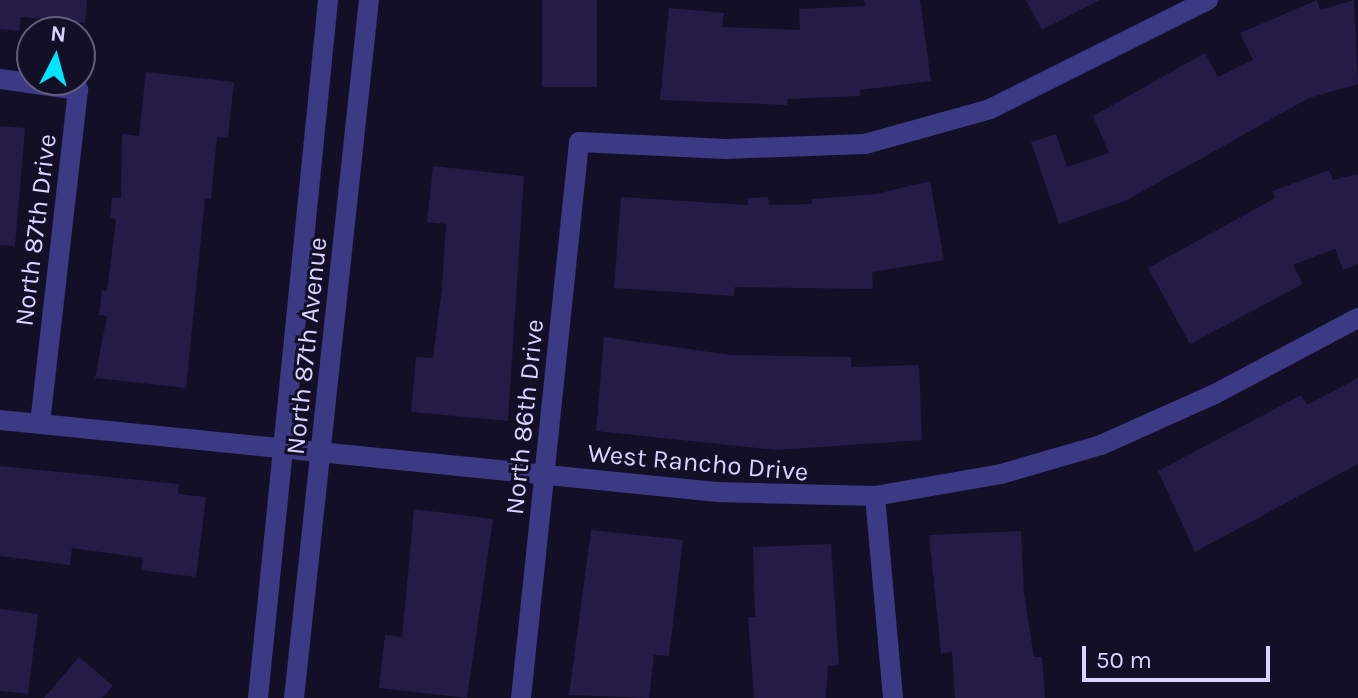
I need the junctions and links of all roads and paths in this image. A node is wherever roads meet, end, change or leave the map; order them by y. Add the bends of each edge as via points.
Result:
1 (328, 0) edge
2 (369, 0) edge
3 (1208, 0) edge
4 (0, 79) edge
5 (1358, 318) edge
6 (0, 420) edge
7 (40, 423) junction
8 (284, 449) junction
9 (322, 454) junction
10 (545, 476) junction
11 (875, 496) junction
12 (258, 698) edge
13 (294, 698) edge
14 (521, 698) edge
15 (893, 698) edge

1 - 8 street, North 87th Avenue
2 - 9 street, North 87th Avenue
3 - 10 street, North 86th Drive via 990,109 865,144 726,149 579,142
4 - 7 street, North 87th Drive via 78,90
5 - 11 street, West Rancho Drive via 1215,394 1101,445 1001,474
6 - 7 street, West Rancho Drive
7 - 8 street, West Rancho Drive
8 - 9 street, West Rancho Drive
8 - 12 street, North 87th Avenue
9 - 10 street, West Rancho Drive
9 - 13 street, North 87th Avenue
10 - 11 street, West Rancho Drive via 814,499
10 - 14 street, North 86th Drive
11 - 15 street

